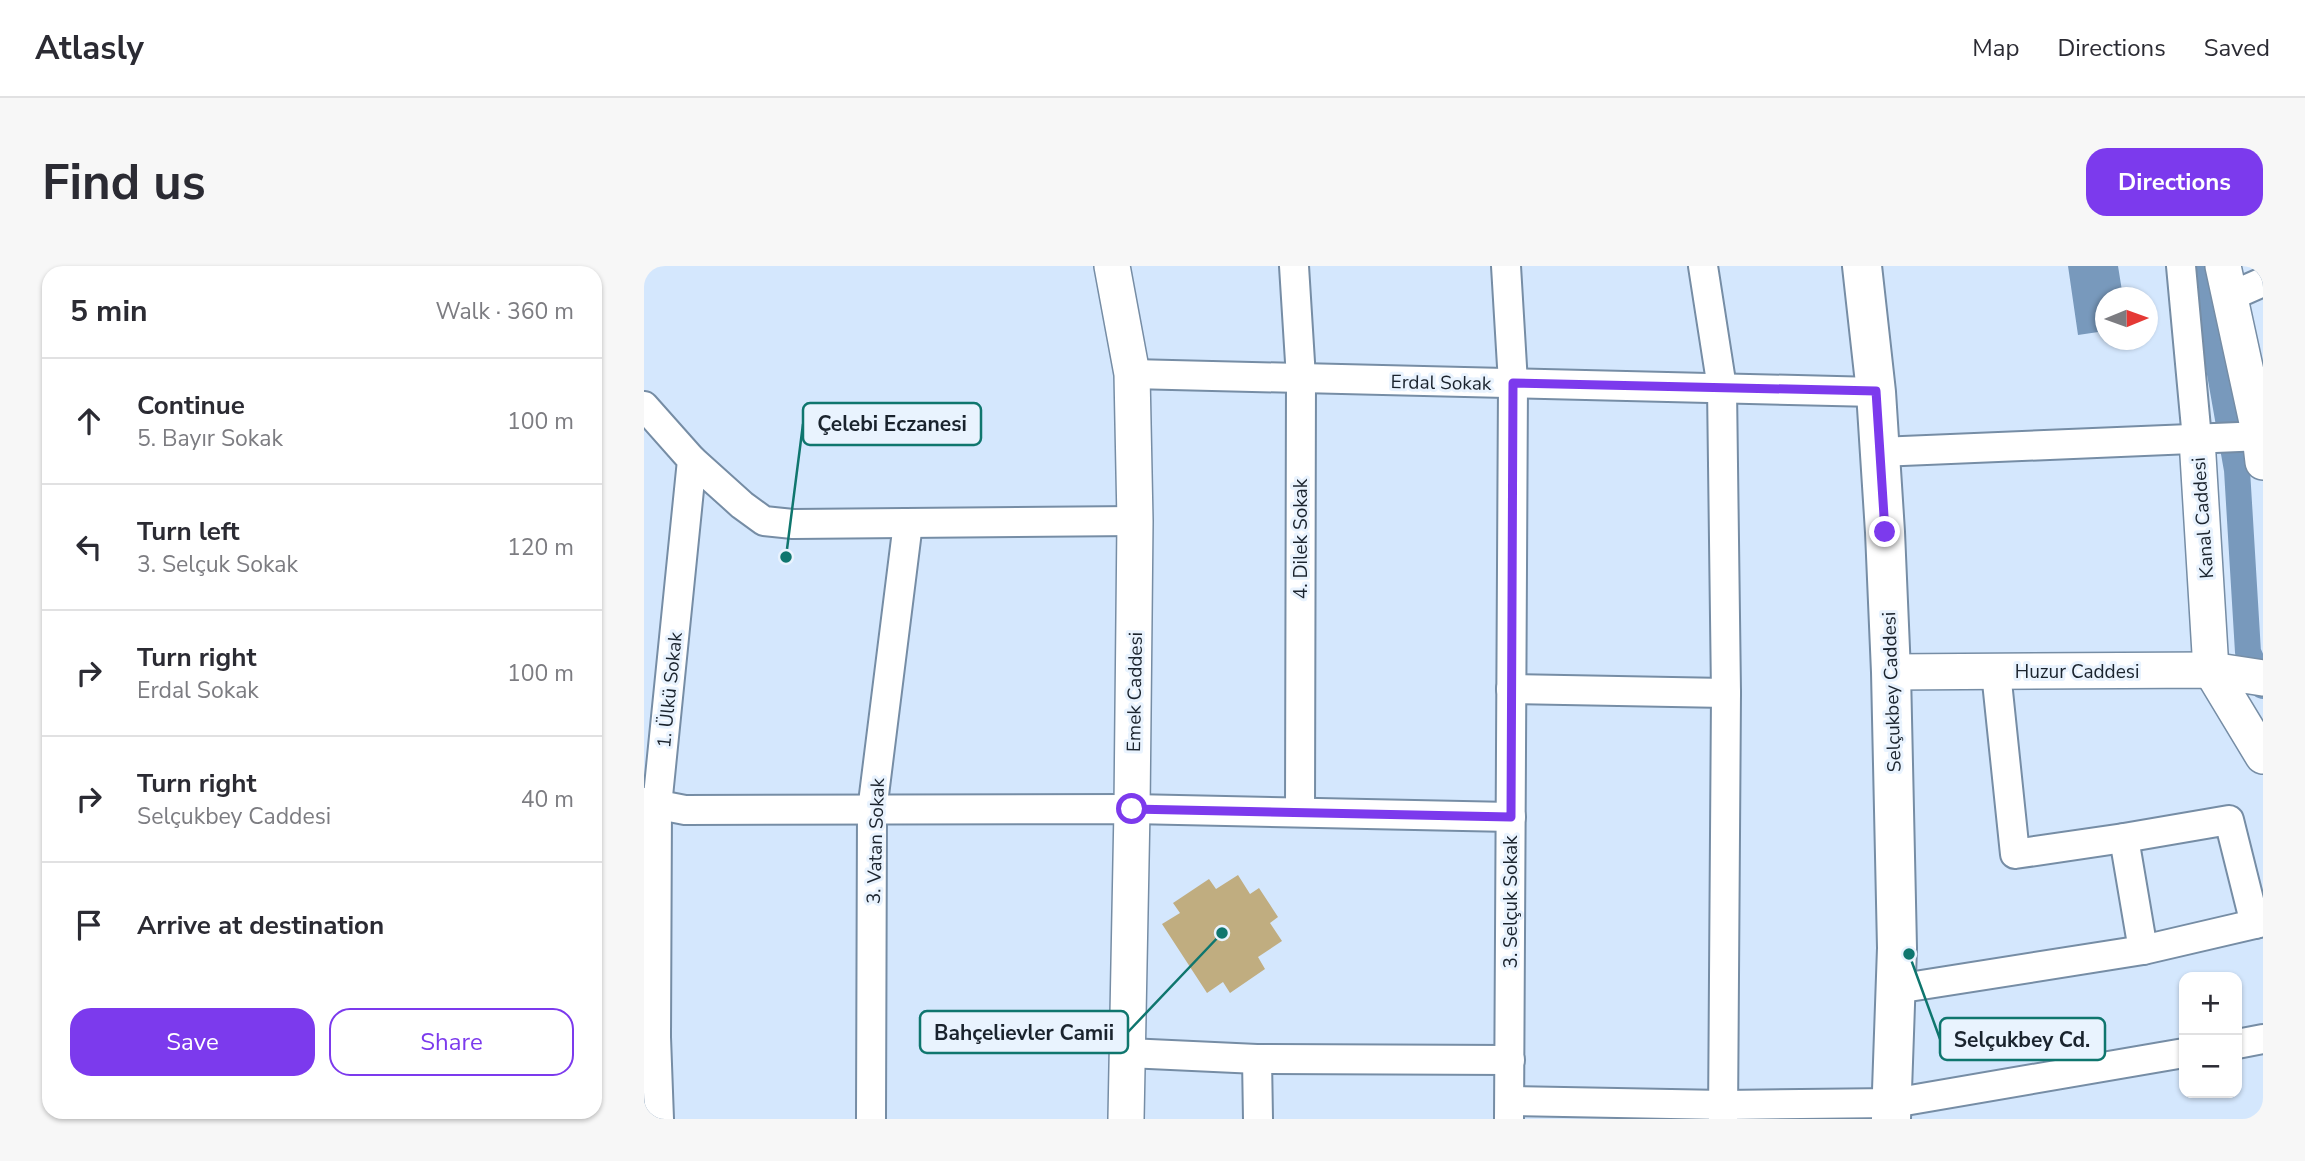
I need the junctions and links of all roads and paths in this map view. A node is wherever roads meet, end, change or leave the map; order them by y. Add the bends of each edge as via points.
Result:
1 (1112, 266) edge
2 (1294, 266) edge
3 (1506, 266) edge
4 (1703, 266) edge
5 (1863, 266) edge
6 (2180, 266) edge
7 (2226, 281) edge
8 (2263, 282) edge
9 (1132, 374) junction
10 (1301, 378) junction
11 (1513, 383) junction
12 (1722, 388) junction
13 (1876, 391) junction
14 (644, 406) edge
15 (2197, 439) junction
16 (2262, 445) edge
17 (1879, 452) junction
18 (692, 460) junction
19 (1135, 521) junction
20 (908, 523) junction
21 (1996, 672) junction
22 (1891, 673) junction
23 (2236, 673) edge
24 (1511, 689) junction
25 (1726, 693) junction
26 (2263, 756) edge
27 (651, 804) edge
28 (1132, 809) junction
29 (872, 811) junction
30 (1300, 812) junction
31 (1511, 817) junction
32 (2124, 838) junction
33 (2259, 923) edge
34 (2143, 950) junction
35 (1896, 989) junction
36 (650, 1037) edge
37 (2263, 1039) edge
38 (2242, 1043) edge
39 (1128, 1053) junction
40 (2179, 1054) edge
41 (1257, 1059) junction
42 (1510, 1060) junction
43 (1509, 1110) edge
44 (1892, 1111) edge
45 (1724, 1112) edge
46 (659, 1119) edge
47 (871, 1119) edge
48 (1126, 1119) edge
49 (1258, 1119) edge

1 - 9 street, Emek Caddesi
2 - 10 street, 4. Dilek Sokak
3 - 11 street, 3. Selçuk Sokak
4 - 12 street
5 - 13 main road, Selçukbey Caddesi
6 - 15 street, Kanal Caddesi
7 - 8 street
7 - 16 street
9 - 10 street, Erdal Sokak
9 - 19 street, Emek Caddesi
10 - 11 street, Erdal Sokak
10 - 30 street, 4. Dilek Sokak
11 - 12 street, Erdal Sokak
11 - 24 street, 3. Selçuk Sokak
12 - 13 street, Erdal Sokak
12 - 25 street
13 - 17 main road, Selçukbey Caddesi
14 - 18 street
15 - 16 street
15 - 17 street
15 - 23 street, Kanal Caddesi
17 - 22 main road, Selçukbey Caddesi
18 - 20 street via 764,521
18 - 27 street, 1. Ülkü Sokak
19 - 20 street
19 - 28 street, Emek Caddesi
20 - 29 street, 3. Vatan Sokak
21 - 22 street, Huzur Caddesi
21 - 23 street, Huzur Caddesi
21 - 32 street via 2015,853
22 - 35 main road, Selçukbey Caddesi
23 - 26 street, Kanal Caddesi
24 - 25 street
24 - 31 street, 3. Selçuk Sokak
25 - 45 street
27 - 29 street via 685,810
27 - 36 street, 1. Ülkü Sokak
28 - 29 street
28 - 30 street
28 - 39 street, Emek Caddesi
29 - 47 street, 3. Vatan Sokak
30 - 31 street
31 - 42 street, 3. Selçuk Sokak
32 - 33 street via 2229,820
32 - 34 street
33 - 34 street
34 - 35 street
35 - 44 main road, Selçukbey Caddesi
36 - 46 street, 1. Ülkü Sokak
37 - 38 street
39 - 41 street
39 - 48 street, Emek Caddesi
40 - 44 street
41 - 42 street
41 - 49 street
42 - 43 street, 3. Selçuk Sokak
43 - 45 street
44 - 45 street

